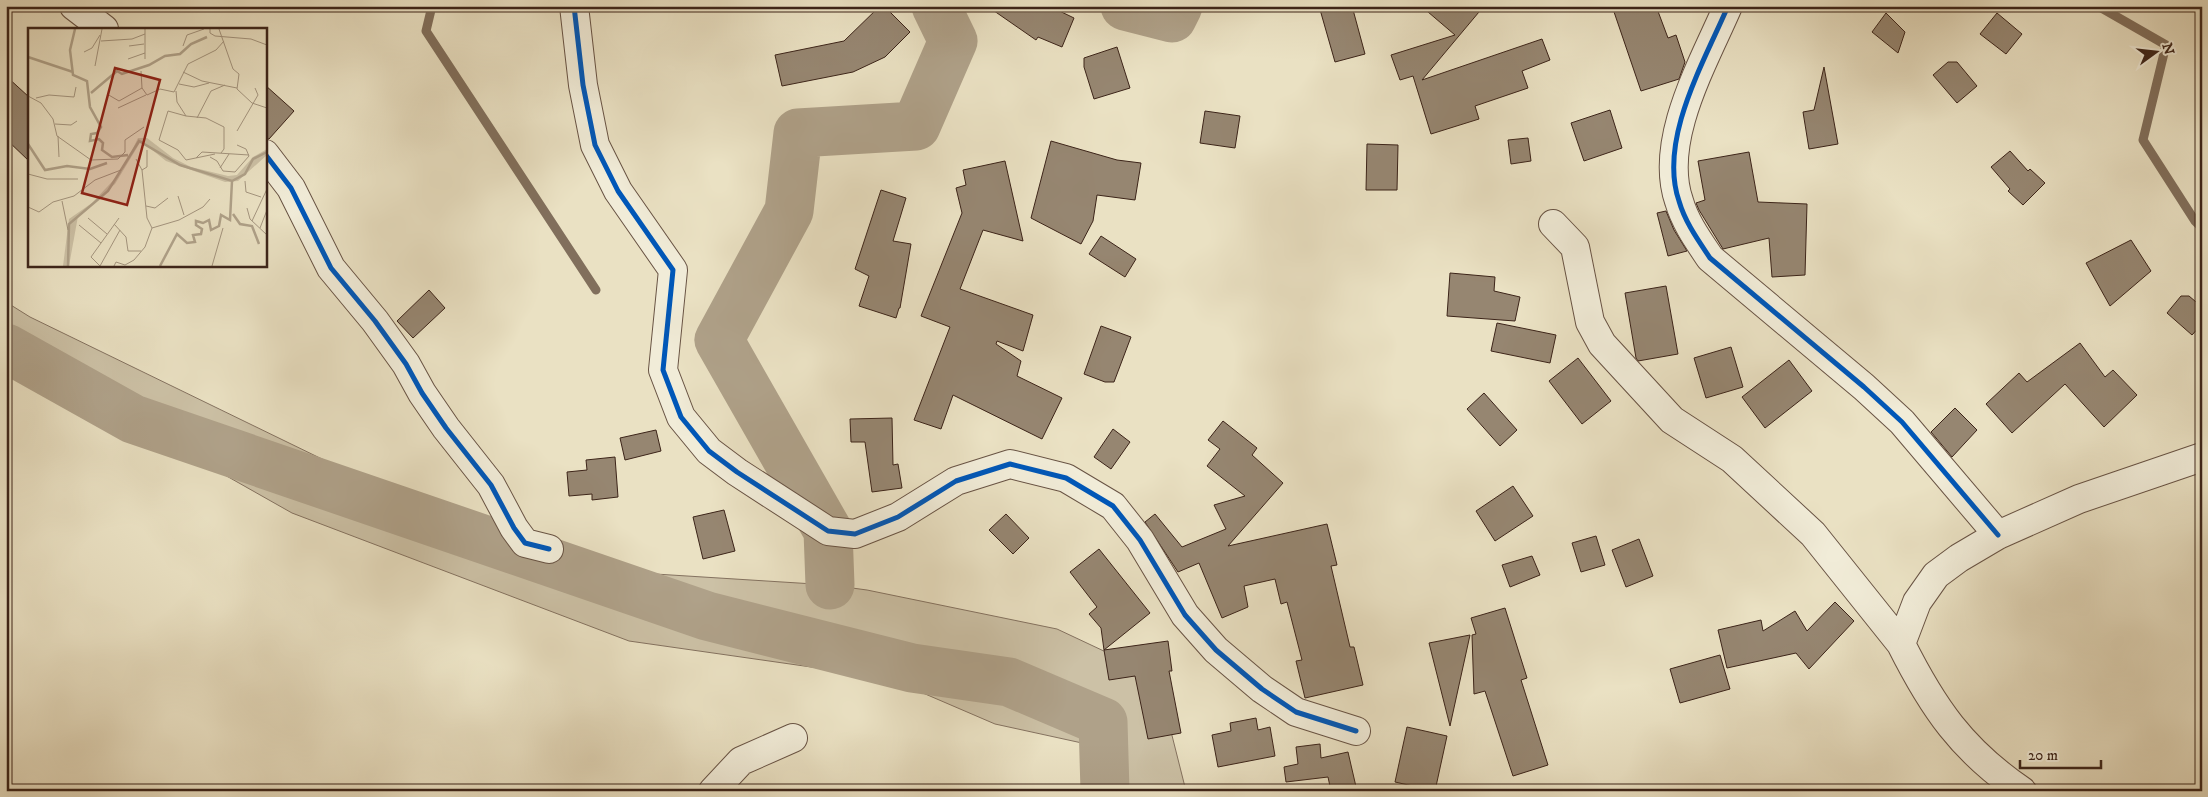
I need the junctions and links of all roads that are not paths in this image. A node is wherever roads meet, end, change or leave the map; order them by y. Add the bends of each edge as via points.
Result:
1 (74, 6) edge
2 (574, 6) edge
3 (1728, 6) edge
4 (103, 28) edge
5 (266, 155) edge
6 (1553, 224) dead end
7 (2202, 457) edge
8 (1998, 535) junction
9 (549, 549) dead end
10 (1901, 644) junction
11 (1356, 731) dead end
12 (793, 738) dead end
13 (713, 791) edge
14 (2022, 791) edge

1 - 4 street
2 - 11 street via 582,85 595,145 618,190 674,270 663,370 681,417 709,451 828,530 855,534 898,517 956,480 1010,464 1066,478 1113,506 1140,540 1185,615 1216,650 1262,689 1296,712
3 - 8 street via 1681,117 1674,168 1678,201 1695,235 1716,264 1902,422
5 - 9 street via 291,188 331,268 406,364 446,428 491,485 514,528 525,543
6 - 10 street via 1574,247 1590,322 1602,344 1672,420 1732,459 1813,534
7 - 8 street via 2079,499
8 - 10 street via 1936,575 1917,602
10 - 14 street via 1922,687 1955,734 1993,771
12 - 13 street via 741,761

